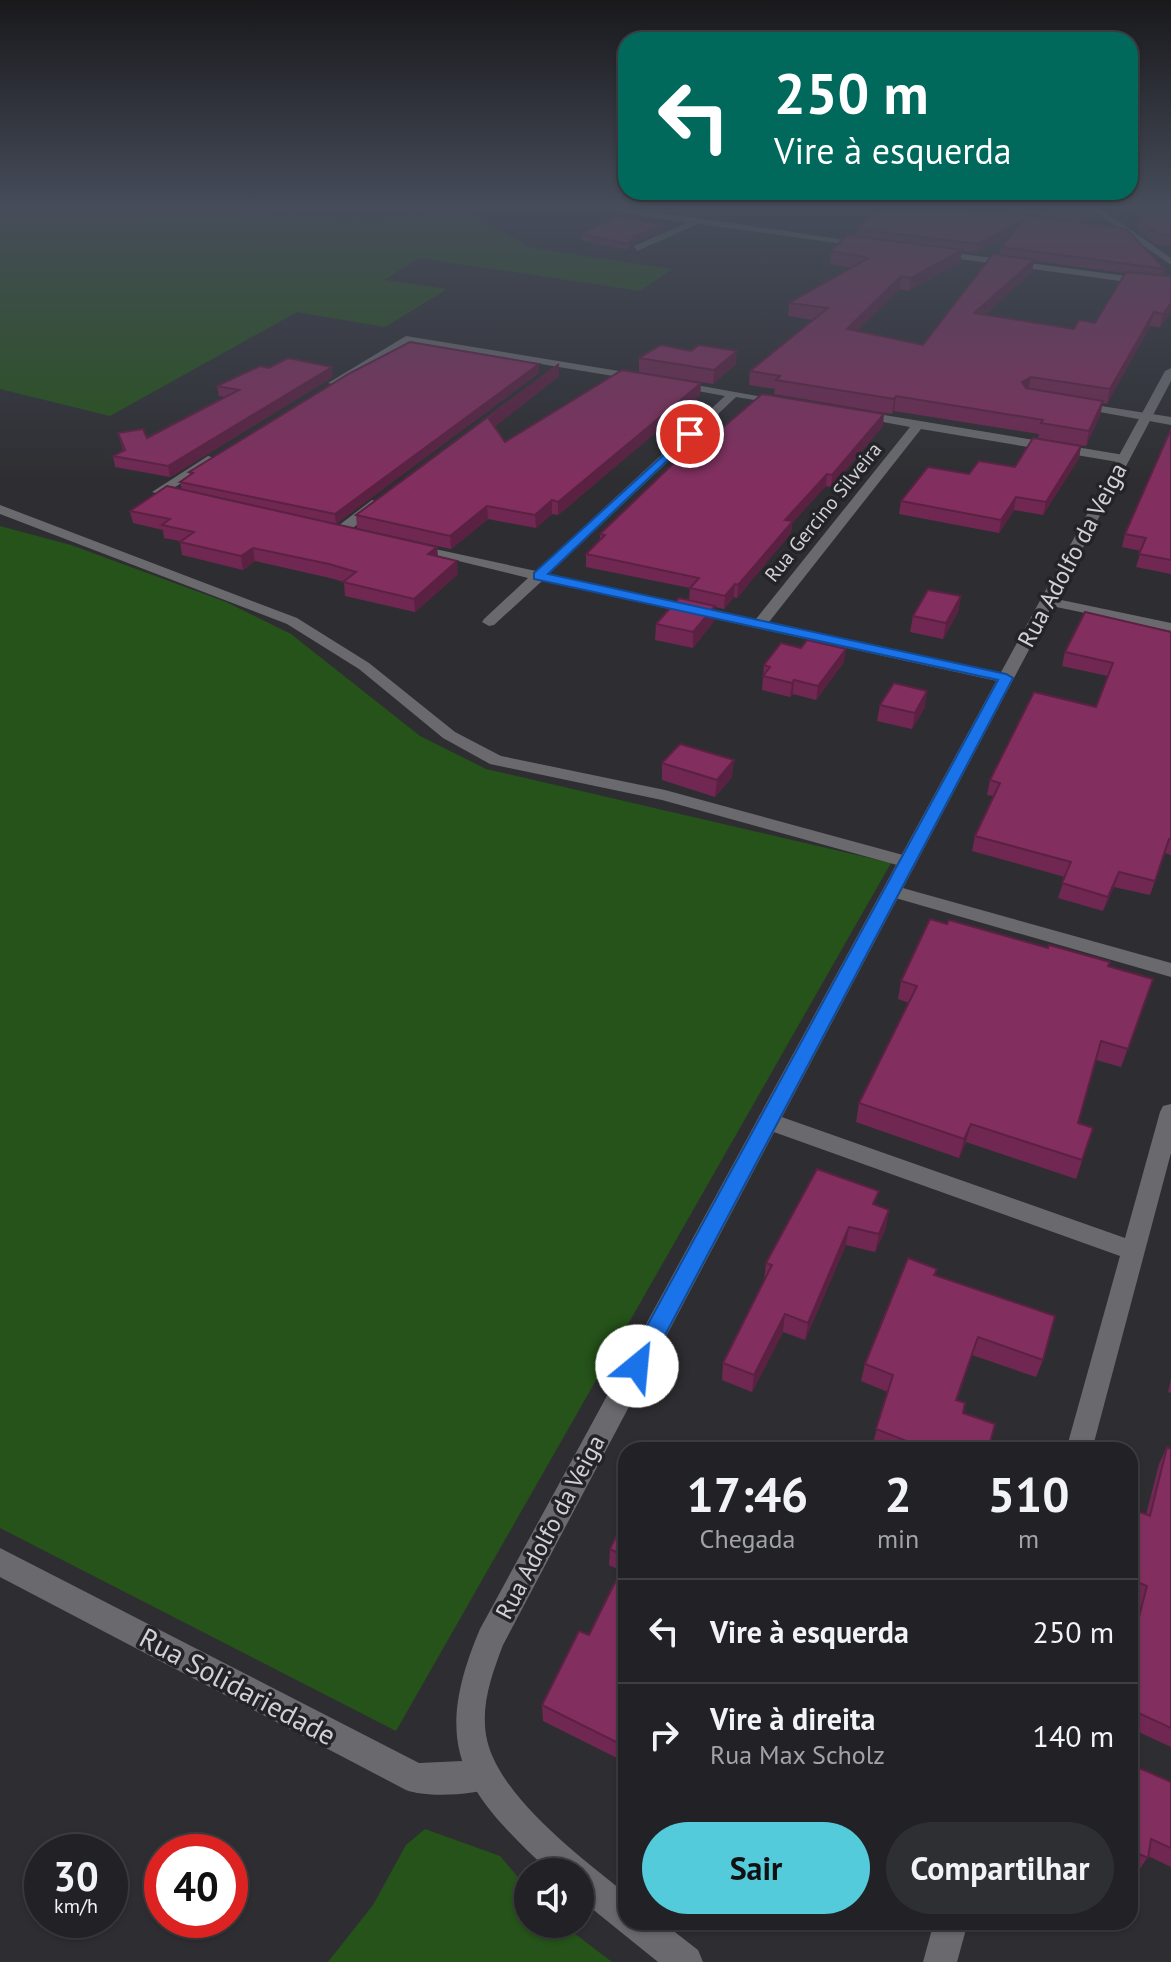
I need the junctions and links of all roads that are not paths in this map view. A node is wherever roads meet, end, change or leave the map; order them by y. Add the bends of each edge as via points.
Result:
1 (561, 365) junction
2 (1171, 371) edge
3 (549, 374) edge
4 (327, 387) edge
5 (733, 394) junction
6 (1056, 402) edge
7 (794, 404) edge
8 (841, 412) edge
9 (1146, 417) junction
10 (1171, 421) edge
11 (918, 425) junction
12 (223, 452) edge
13 (1124, 459) junction
14 (165, 494) edge
15 (388, 495) edge
16 (0, 509) edge
17 (339, 532) edge
18 (401, 546) edge
19 (539, 576) junction
20 (1047, 601) junction
21 (489, 622) dead end
22 (760, 624) junction
23 (1171, 627) edge
24 (1006, 678) junction
25 (908, 862) junction
26 (892, 891) junction
27 (1171, 970) edge
28 (1171, 1112) edge
29 (768, 1121) junction
30 (1133, 1251) junction
31 (1081, 1442) edge
32 (0, 1562) edge
33 (485, 1776) junction
34 (559, 1858) edge
35 (594, 1890) edge
36 (618, 1909) edge
37 (644, 1930) edge
38 (949, 1930) edge
39 (686, 1962) edge
40 (940, 1962) edge

1 - 3 street
1 - 4 street via 406,339
1 - 5 street
2 - 9 street, Rua Adolfo da Veiga
5 - 7 street
5 - 19 street
6 - 9 street
8 - 11 street
9 - 10 street
9 - 13 street, Rua Adolfo da Veiga
11 - 13 street
11 - 22 street, Rua Gercino Silveira
12 - 14 street
13 - 20 street, Rua Adolfo da Veiga
15 - 17 street
16 - 25 street via 292,621 364,666 449,735 496,760 665,795
18 - 19 street
19 - 21 street
19 - 22 street
20 - 23 street
20 - 24 street, Rua Adolfo da Veiga
22 - 24 street
24 - 25 street, Rua Adolfo da Veiga
25 - 26 street, Rua Adolfo da Veiga
26 - 27 street
26 - 29 street, Rua Adolfo da Veiga
28 - 30 street
29 - 30 street
29 - 33 street, Rua Adolfo da Veiga via 490,1639 470,1713 472,1745
30 - 31 street
32 - 33 street, Rua Solidariedade via 417,1779
33 - 34 street, Rua Adolfo da Veiga via 518,1819
35 - 36 street
37 - 39 street
38 - 40 street

